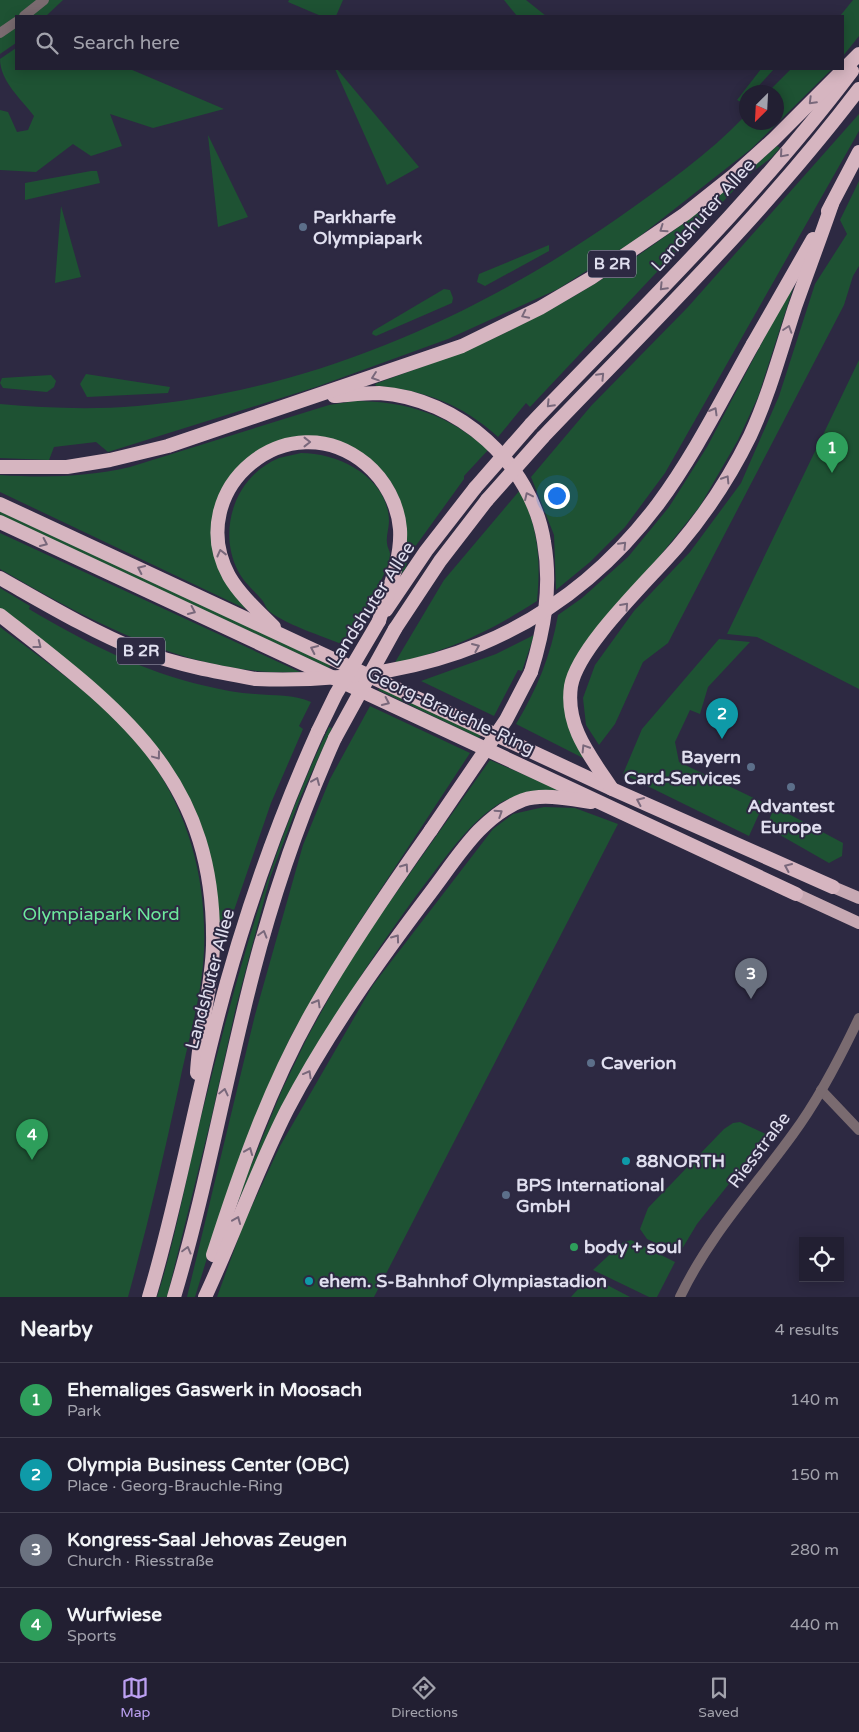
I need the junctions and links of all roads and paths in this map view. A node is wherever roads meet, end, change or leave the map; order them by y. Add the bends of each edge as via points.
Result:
1 (44, 0) edge
2 (25, 15) edge
3 (15, 23) edge
4 (0, 33) edge
5 (859, 54) edge
6 (859, 63) edge
7 (844, 69) edge
8 (843, 70) edge
9 (859, 89) edge
10 (859, 152) edge
11 (832, 204) junction
12 (316, 397) junction
13 (0, 467) edge
14 (0, 504) edge
15 (0, 522) edge
16 (0, 578) edge
17 (0, 615) edge
18 (379, 622) junction
19 (281, 633) junction
20 (612, 789) junction
21 (604, 803) junction
22 (833, 887) joint
23 (796, 894) joint
24 (859, 898) edge
25 (859, 922) edge
26 (859, 1018) edge
27 (821, 1090) junction
28 (195, 1111) junction
29 (859, 1130) edge
30 (149, 1297) edge
31 (174, 1297) edge
32 (204, 1297) edge
33 (680, 1297) edge

1 - 2 street
3 - 4 street
5 -> 7 highway, B 2R
6 -> 18 highway, Landshuter Allee, bridge via 831,100 709,239 531,424 475,488 426,551
8 -> 12 highway, B 2R via 734,175 685,214 591,278 540,308 462,346
31 -> 9 highway, Landshuter Allee, bridge via 263,934 294,837 335,738 394,629 487,500 722,250
10 - 11 highway, B 2R
16 -> 11 highway, B 2R, bridge via 86,626 140,650 204,669 256,678 352,677 430,663 474,648 513,630 562,599 598,572 630,538 659,502 688,457
20 -> 11 highway via 575,730 570,711 572,685 578,669 600,634 707,509 732,469 766,396
12 - 13 highway, B 2R via 168,446 110,460 67,467
32 -> 12 highway, bridge via 232,1194 289,1058 314,1008 352,946 506,720 531,672 542,635 548,585 544,542 524,487 492,444 469,425 412,399 379,393
19 -> 14 highway, Georg-Brauchle-Ring
15 -> 21 highway, Georg-Brauchle-Ring
17 -> 28 highway via 78,676 135,729 166,769 192,818 206,863 213,914 213,948 198,1047
19 -> 18 highway via 229,576 221,556 219,518 236,478 249,464 275,447 308,441 344,450 374,471 393,500 398,514 399,546
18 - 28 highway, Landshuter Allee, bridge via 336,694 278,825 248,911
20 -> 19 highway, Georg-Brauchle-Ring
22 -> 20 highway, Georg-Brauchle-Ring
21 - 23 highway, Georg-Brauchle-Ring
32 -> 21 highway via 264,1157 316,1060 369,974 476,834 497,813 525,799 551,797
22 - 24 main road, Georg-Brauchle-Ring
23 - 25 main road, Georg-Brauchle-Ring
26 - 27 street, Riesstraße
27 - 29 street
27 - 33 street, Riesstraße via 784,1146 725,1220
28 - 30 highway, Landshuter Allee

